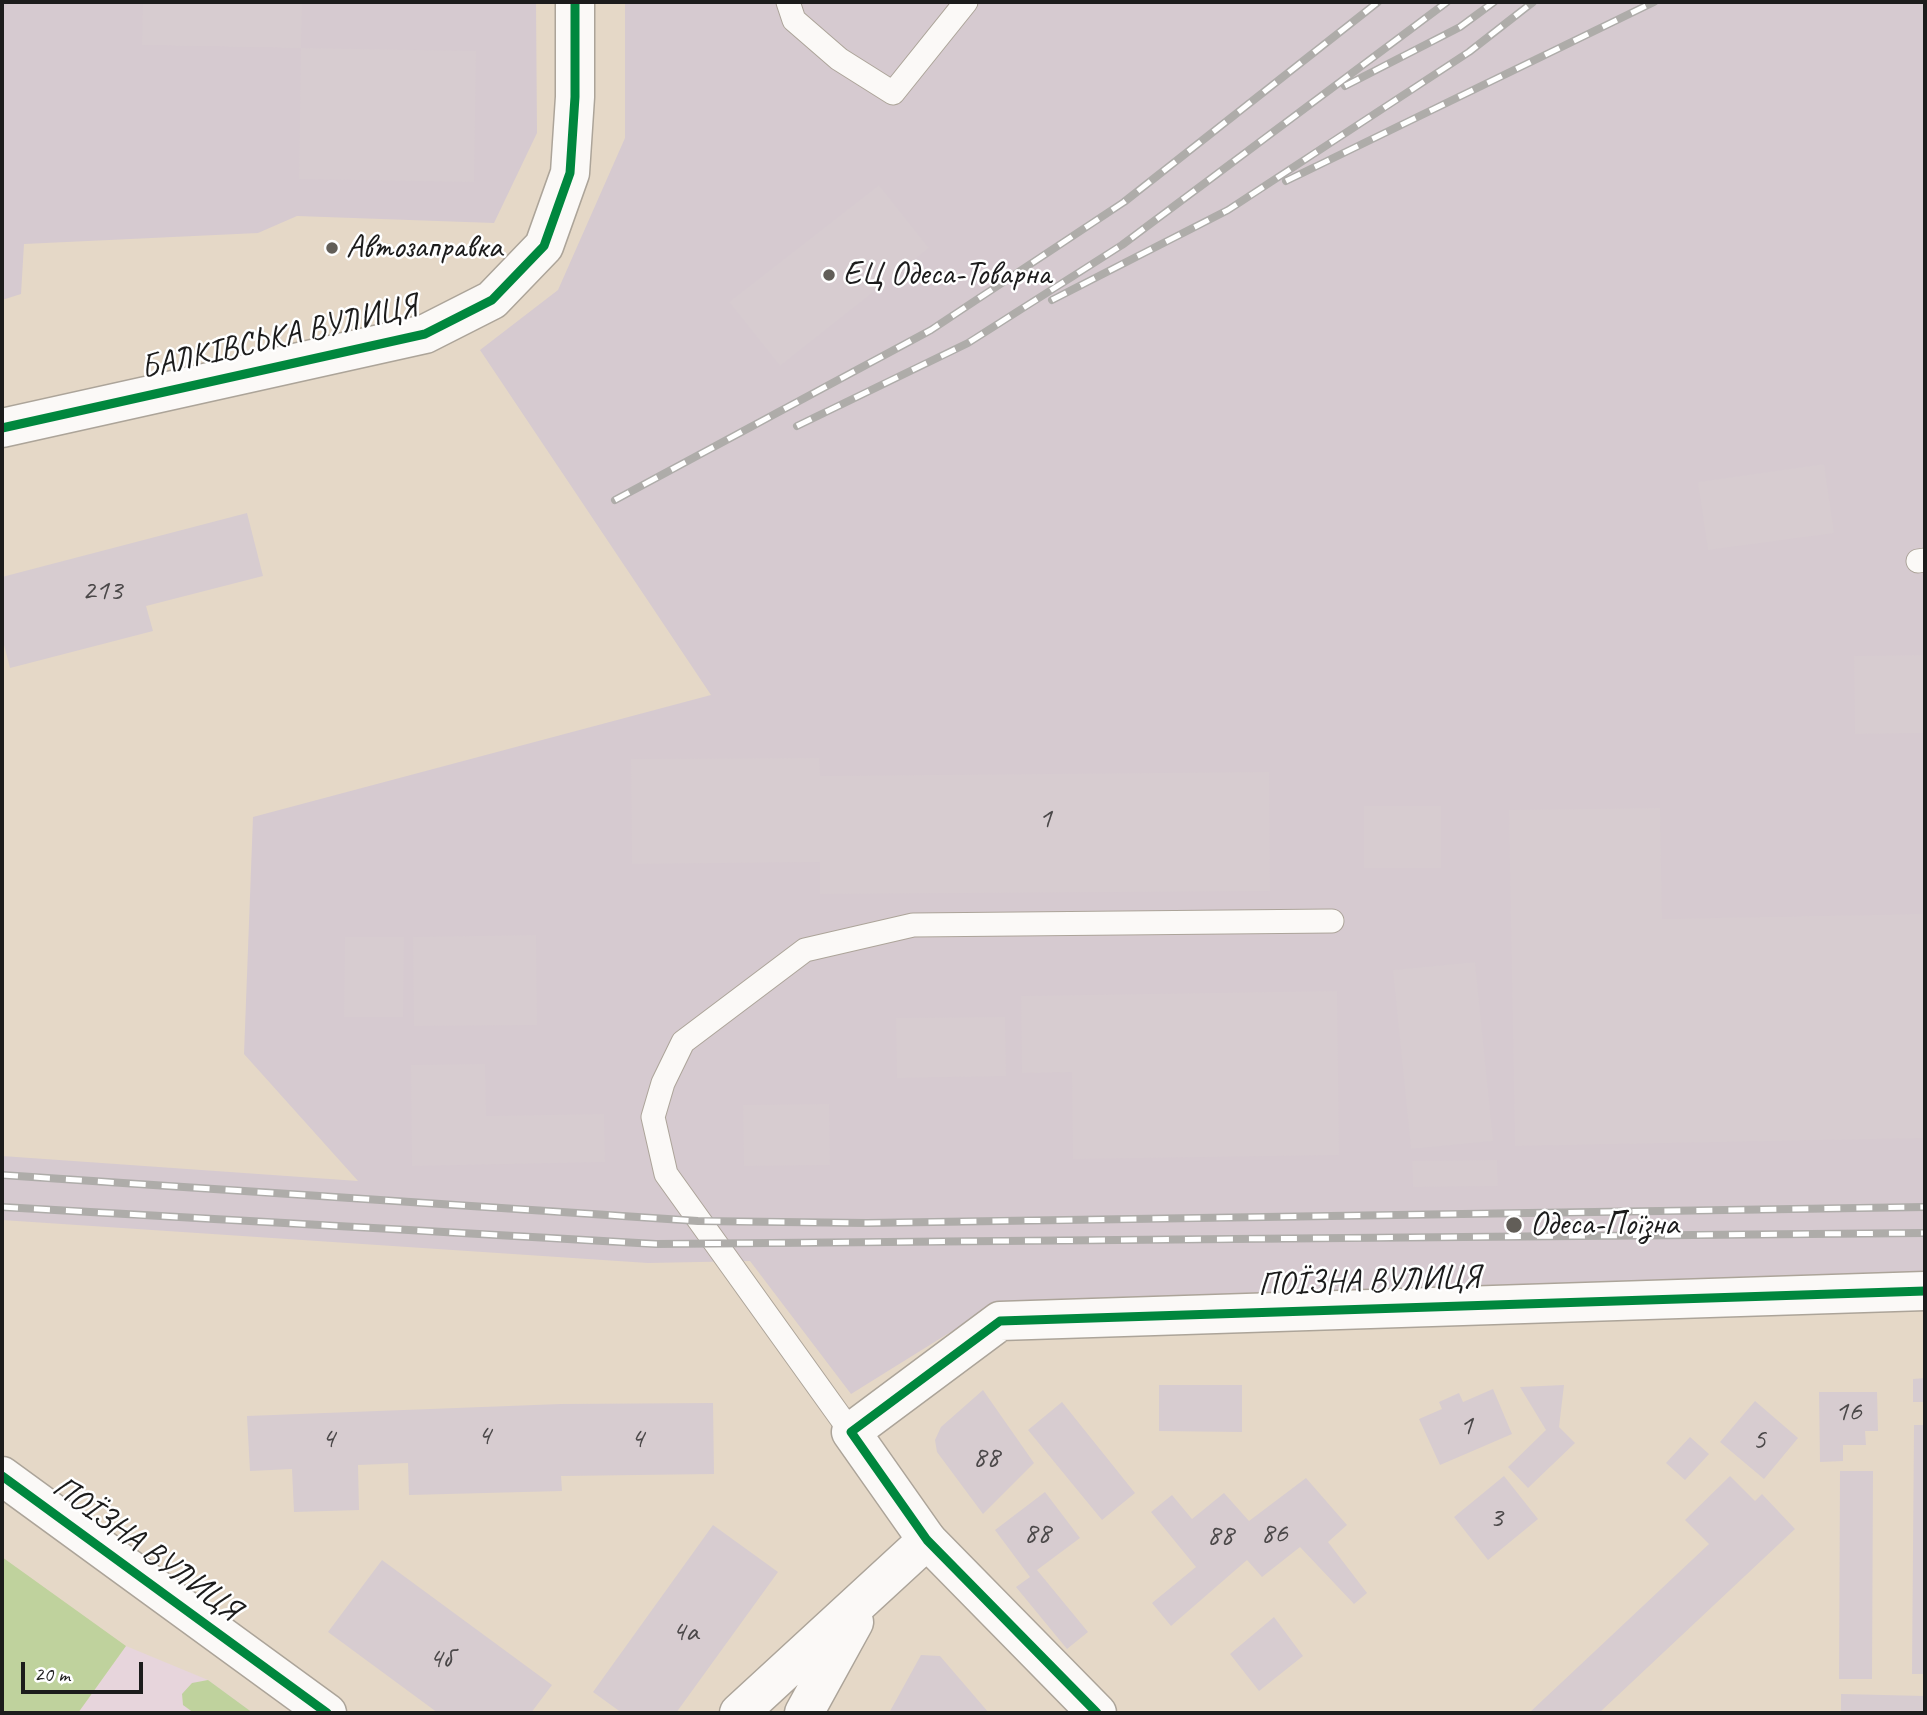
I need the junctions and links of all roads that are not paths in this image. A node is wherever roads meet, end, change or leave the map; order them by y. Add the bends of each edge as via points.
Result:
1 (575, 2) edge
2 (788, 2) edge
3 (966, 2) edge
4 (2, 428) edge
5 (1332, 921) dead end
6 (1925, 1291) edge
7 (851, 1433) junction
8 (2, 1476) edge
9 (927, 1540) junction
10 (871, 1592) junction
11 (327, 1713) edge
12 (739, 1713) edge
13 (804, 1713) edge
14 (1097, 1713) edge

1 - 4 street, БАЛКІВСЬКА ВУЛИЦЯ via 570,173 544,246 492,300 425,334
2 - 3 lane via 794,20 839,59 893,93
5 - 7 lane via 913,925 806,950 683,1042 653,1117 666,1174
6 - 7 street, ПОЇЗНА ВУЛИЦЯ via 1000,1321
7 - 9 street
8 - 11 street, ПОЇЗНА ВУЛИЦЯ
9 - 10 street
9 - 14 street
10 - 12 street
10 - 13 street

